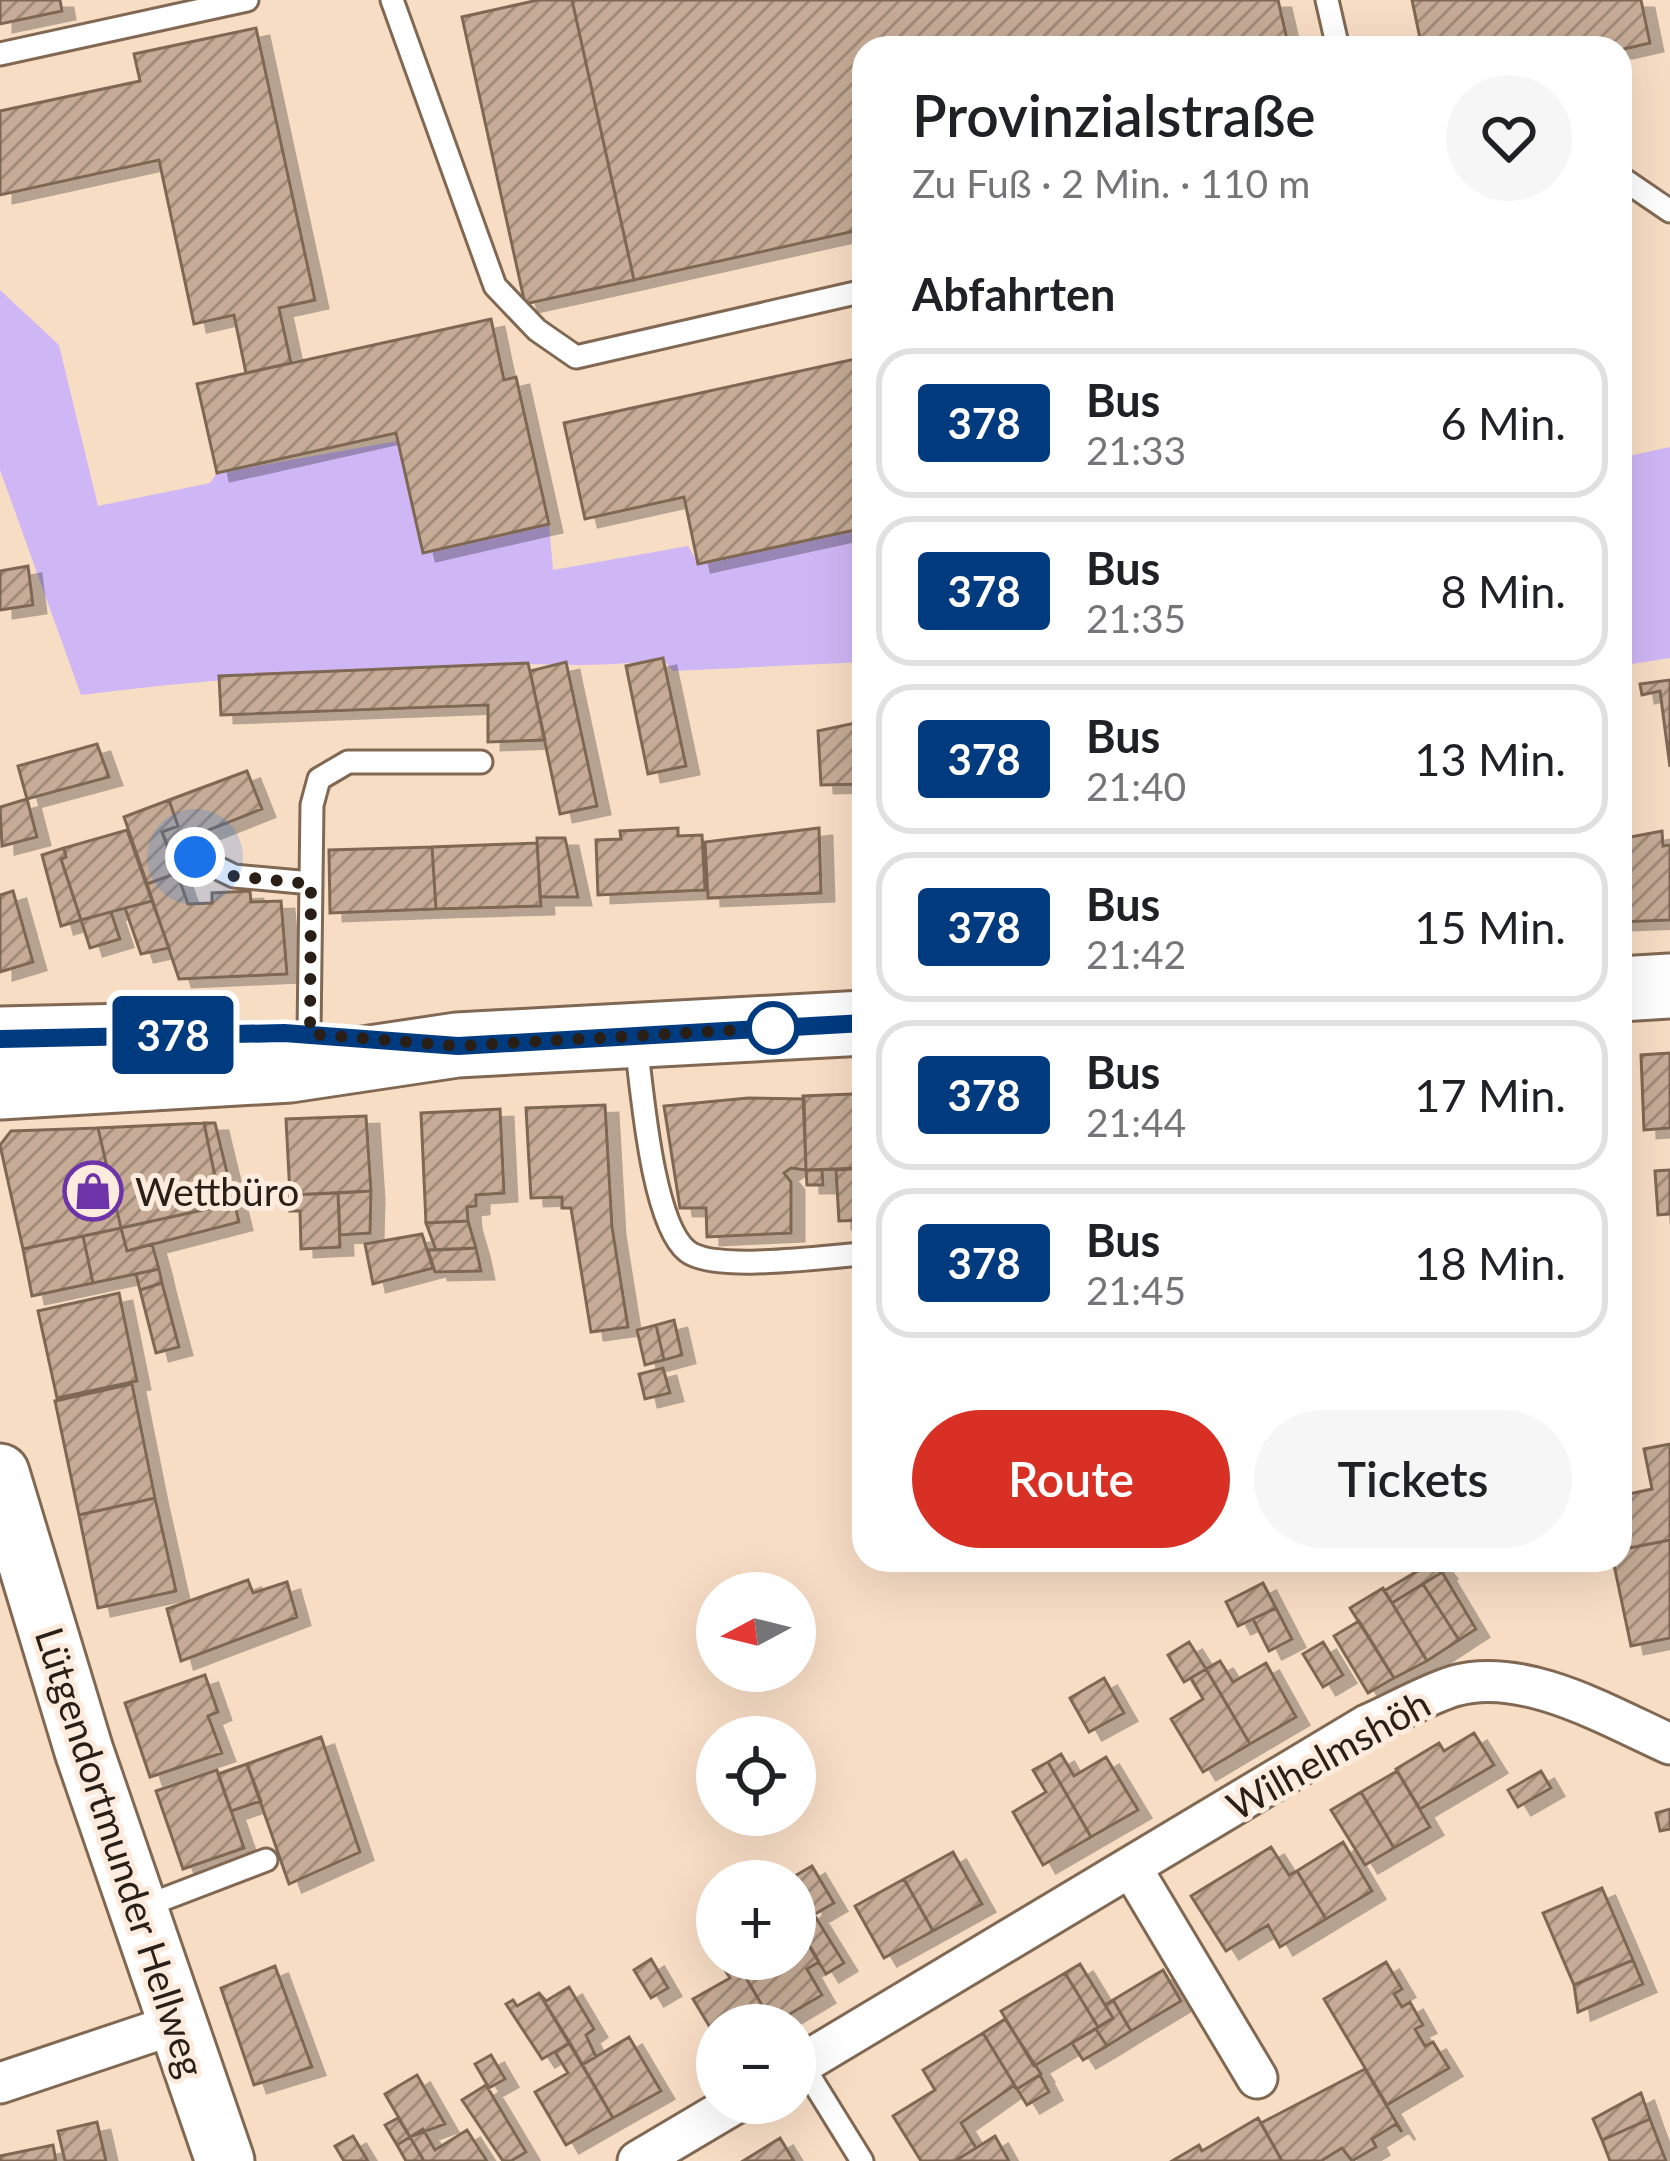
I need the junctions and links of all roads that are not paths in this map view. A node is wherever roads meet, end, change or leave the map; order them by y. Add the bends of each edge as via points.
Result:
1 (247, 0) edge
2 (392, 0) edge
3 (1327, 0) edge
4 (1335, 36) edge
5 (0, 54) edge
6 (1632, 185) edge
7 (1670, 211) edge
8 (852, 294) edge
9 (481, 762) dead end
10 (195, 857) dead end
11 (311, 884) junction
12 (1670, 986) edge
13 (1632, 988) edge
14 (852, 1024) edge
15 (310, 1034) junction
16 (634, 1037) junction
17 (0, 1039) edge
18 (458, 1046) junction
19 (0, 1087) edge
20 (852, 1255) edge
21 (0, 1474) edge
22 (1670, 1744) edge
23 (266, 1860) dead end
24 (1131, 1867) junction
25 (138, 1910) junction
26 (176, 2024) junction
27 (816, 2056) edge
28 (1257, 2078) dead end
29 (0, 2083) edge
30 (816, 2092) edge
31 (701, 2124) edge
32 (226, 2161) edge
33 (638, 2161) edge
34 (862, 2161) edge

1 - 5 lane
2 - 8 lane via 495,286 576,357
3 - 4 lane
6 - 7 lane
9 - 11 lane via 348,762 329,770 312,805
10 - 11 lane via 233,876
11 - 15 lane
12 - 13 main road
14 - 16 main road
15 - 17 main road
15 - 18 main road
16 - 18 main road
16 - 20 lane via 668,1220 687,1252 716,1261
18 - 19 main road via 290,1070
21 - 25 main road, Lütgendortmunder Hellweg
22 - 24 street, Wilhelmshöh via 1554,1695 1495,1680 1454,1686 1367,1725
23 - 25 lane
24 - 27 street, Wilhelmshöh
24 - 28 street
25 - 26 main road, Lütgendortmunder Hellweg
26 - 29 street
26 - 32 main road, Lütgendortmunder Hellweg
30 - 34 lane
31 - 33 street

